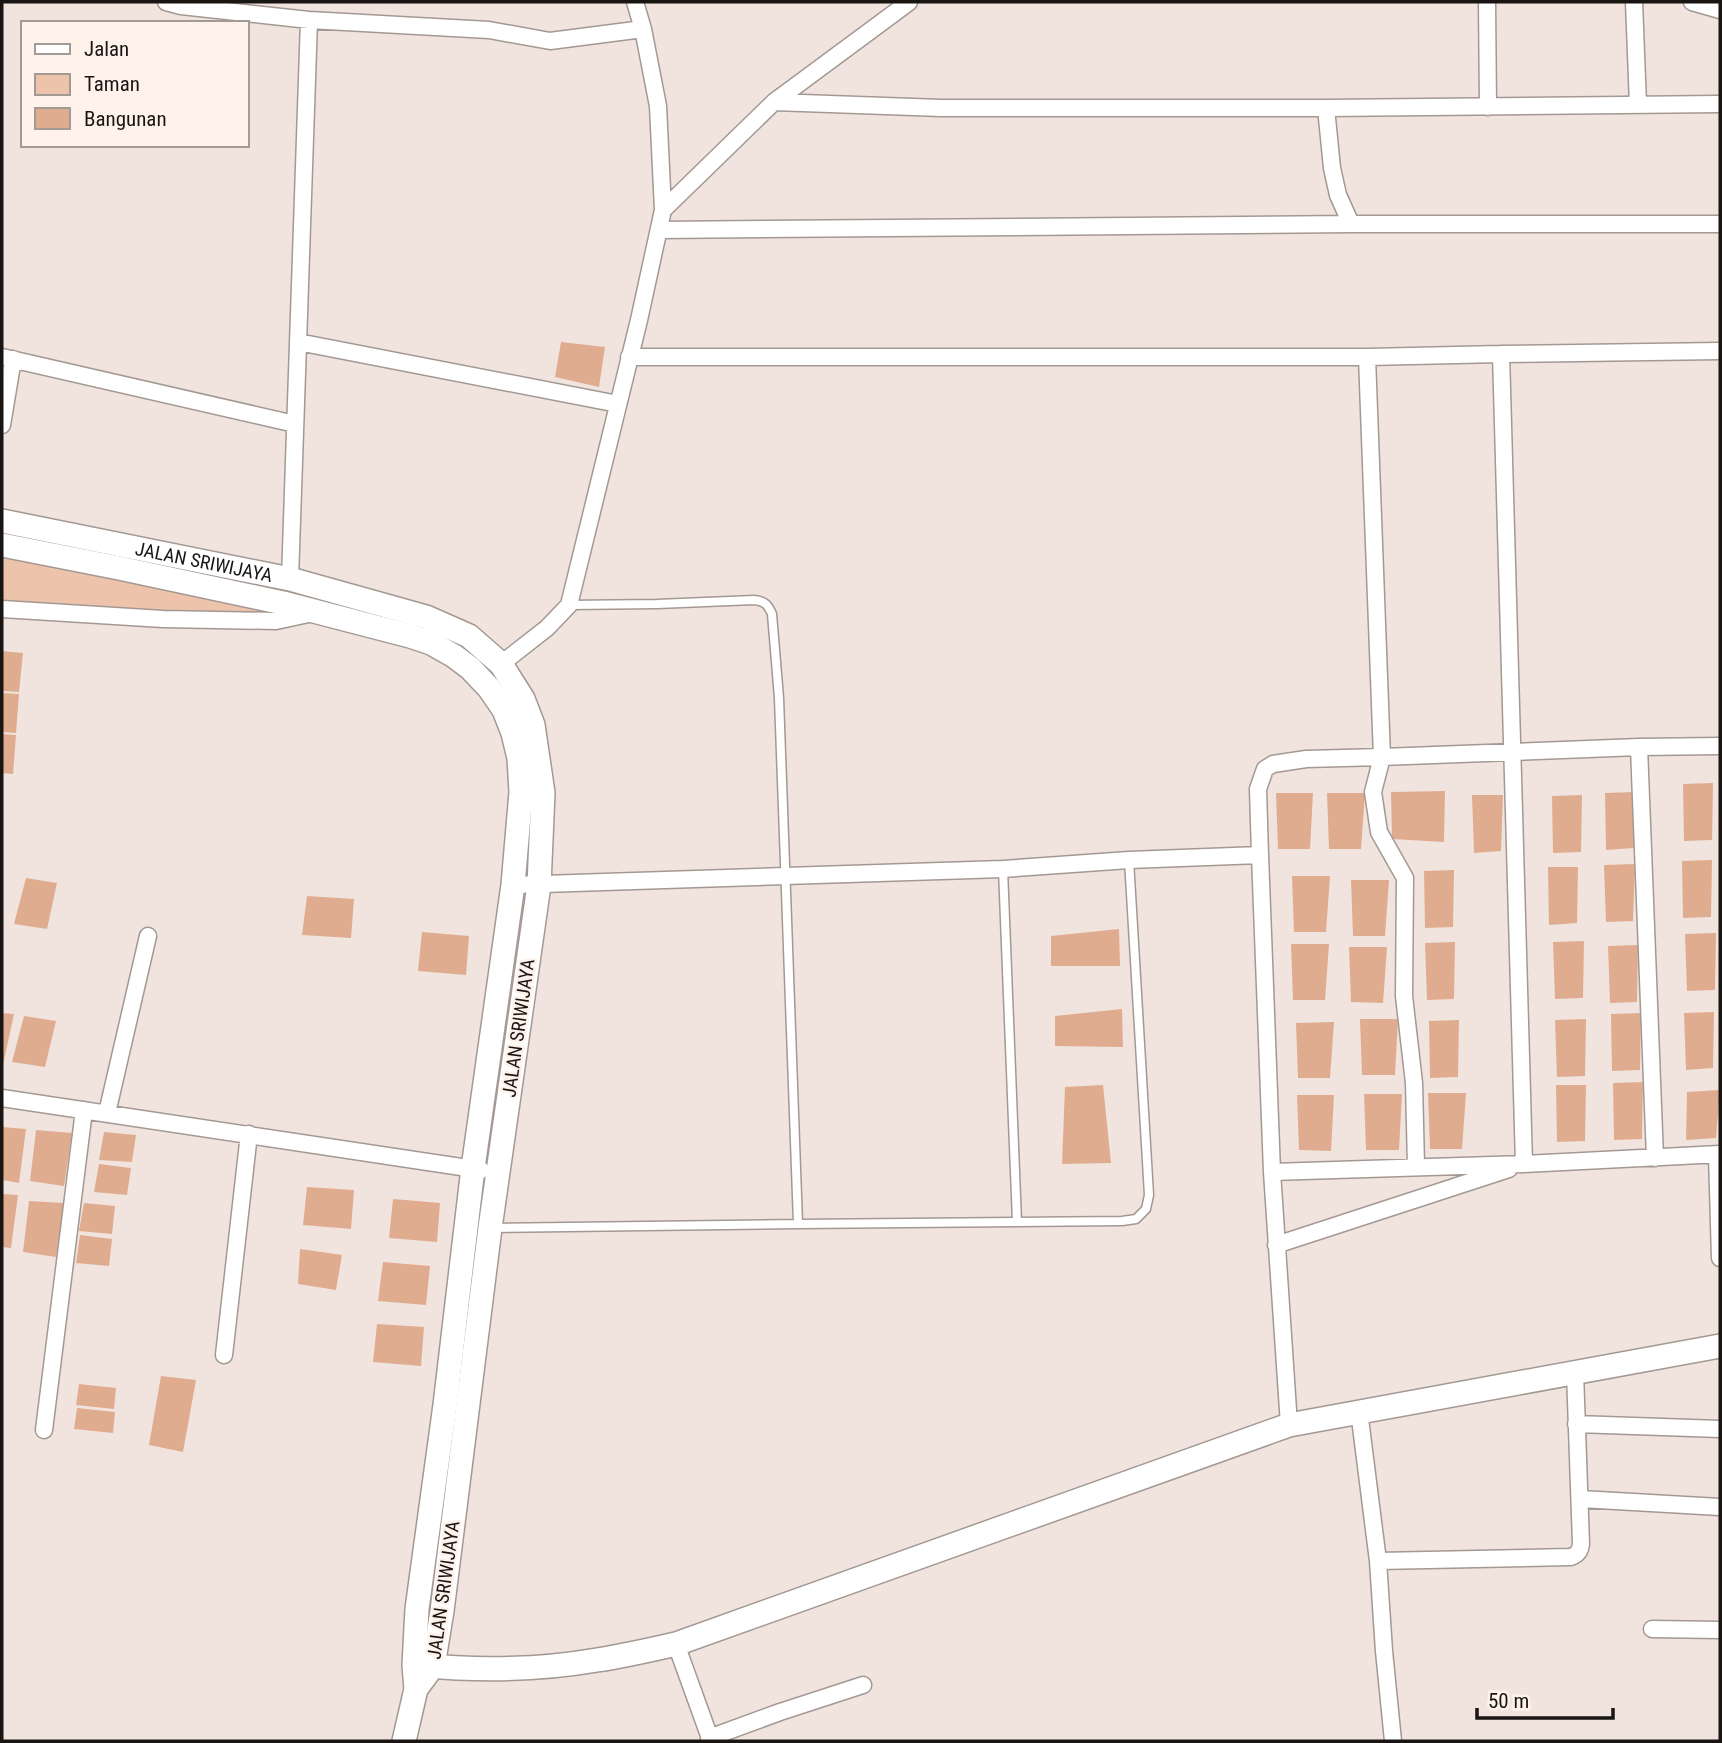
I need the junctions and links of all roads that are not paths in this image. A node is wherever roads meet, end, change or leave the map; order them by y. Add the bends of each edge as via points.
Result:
1 (166, 2) edge
2 (635, 2) edge
3 (909, 2) edge
4 (1487, 2) edge
5 (1634, 2) edge
6 (1692, 2) edge
7 (1720, 10) edge
8 (309, 20) junction
9 (643, 29) junction
10 (774, 102) junction
11 (1720, 104) edge
12 (1638, 105) junction
13 (1488, 107) junction
14 (1326, 108) junction
15 (663, 211) junction
16 (1351, 224) junction
17 (1720, 224) edge
18 (659, 230) junction
19 (298, 342) junction
20 (1720, 351) edge
21 (1501, 354) junction
22 (629, 357) junction
23 (1367, 357) junction
24 (7, 358) edge
25 (618, 404) junction
26 (295, 424) junction
27 (2, 425) edge
28 (2, 521) edge
29 (2, 545) edge
30 (290, 579) junction
31 (569, 606) junction
32 (2, 609) edge
33 (318, 612) junction
34 (500, 664) junction
35 (1720, 746) edge
36 (1639, 747) junction
37 (1511, 752) junction
38 (1382, 757) junction
39 (1261, 855) junction
40 (1129, 860) junction
41 (1003, 869) junction
42 (784, 875) junction
43 (513, 885) junction
44 (539, 885) junction
45 (148, 936) dead end
46 (2, 1098) edge
47 (84, 1110) junction
48 (107, 1113) junction
49 (249, 1134) junction
50 (1719, 1155) edge
51 (1655, 1158) junction
52 (1524, 1164) junction
53 (1416, 1166) junction
54 (473, 1168) junction
55 (498, 1172) junction
56 (1272, 1172) junction
57 (1017, 1222) junction
58 (798, 1224) junction
59 (490, 1228) junction
60 (1276, 1245) junction
61 (1720, 1258) edge
62 (1720, 1346) edge
63 (223, 1356) dead end
64 (1575, 1372) junction
65 (456, 1406) junction
66 (1359, 1411) junction
67 (1576, 1424) junction
68 (1289, 1425) junction
69 (1720, 1429) edge
70 (44, 1430) dead end
71 (1581, 1499) junction
72 (1720, 1507) edge
73 (1378, 1561) junction
74 (1652, 1629) dead end
75 (1720, 1630) edge
76 (676, 1644) junction
77 (423, 1665) junction
78 (863, 1685) dead end
79 (710, 1739) edge
80 (404, 1741) edge
81 (1393, 1741) edge

1 - 8 street
2 - 9 street
3 - 10 street
4 - 13 street
5 - 12 street
6 - 7 street
8 - 9 street via 489,30 550,41
8 - 19 street
9 - 15 street via 658,106
10 - 14 street via 941,108
10 - 15 street
11 - 12 street
12 - 13 street
13 - 14 street
14 - 16 street via 1332,168
15 - 18 street
16 - 17 street
16 - 18 street
18 - 22 street
19 - 25 street
19 - 26 street
20 - 21 street
21 - 23 street
21 - 37 street
22 - 23 street
22 - 25 street
23 - 38 street
24 - 26 street
24 - 27 street
25 - 31 street
26 - 30 street
28 - 30 main road, JALAN SRIWIJAYA
29 - 33 main road, JALAN SRIWIJAYA
30 - 34 main road, JALAN SRIWIJAYA via 426,618 469,636
31 - 34 street
31 - 42 lane via 754,600 769,606 779,698
32 - 33 street via 276,621
33 - 43 main road, JALAN SRIWIJAYA via 431,643 470,668 489,688 504,710 519,758 521,792
34 - 44 main road, JALAN SRIWIJAYA via 523,699 537,748 543,793
35 - 36 street
36 - 37 street
36 - 51 street
37 - 38 street
37 - 52 street
38 - 39 street via 1306,759 1265,769 1258,789
38 - 53 street via 1373,792 1379,832 1405,878 1404,996 1414,1083
39 - 40 street
39 - 56 street
40 - 41 street
40 - 57 lane via 1147,1130 1146,1209 1136,1219 1122,1222
41 - 42 street
41 - 57 lane
42 - 44 street
42 - 58 lane
43 - 44 street
43 - 54 main road, JALAN SRIWIJAYA
44 - 55 main road, JALAN SRIWIJAYA
45 - 48 street
46 - 47 street
47 - 48 street
47 - 70 street
48 - 49 street
49 - 54 street
49 - 63 street
50 - 51 street
50 - 61 street
51 - 52 street
52 - 53 street
52 - 60 street
53 - 56 street
54 - 55 street
54 - 65 main road, JALAN SRIWIJAYA
55 - 59 main road, JALAN SRIWIJAYA
56 - 60 street
57 - 58 lane
58 - 59 lane
59 - 65 main road, JALAN SRIWIJAYA
60 - 68 street
62 - 64 main road
64 - 66 main road
64 - 67 street
65 - 77 main road, JALAN SRIWIJAYA via 442,1611
66 - 68 main road
66 - 73 street
67 - 69 street
67 - 71 street
68 - 76 main road
71 - 72 street
71 - 73 street via 1580,1551 1571,1557
73 - 81 street
74 - 75 street
76 - 77 main road via 538,1666
76 - 79 street
77 - 80 main road, JALAN SRIWIJAYA
78 - 79 street

